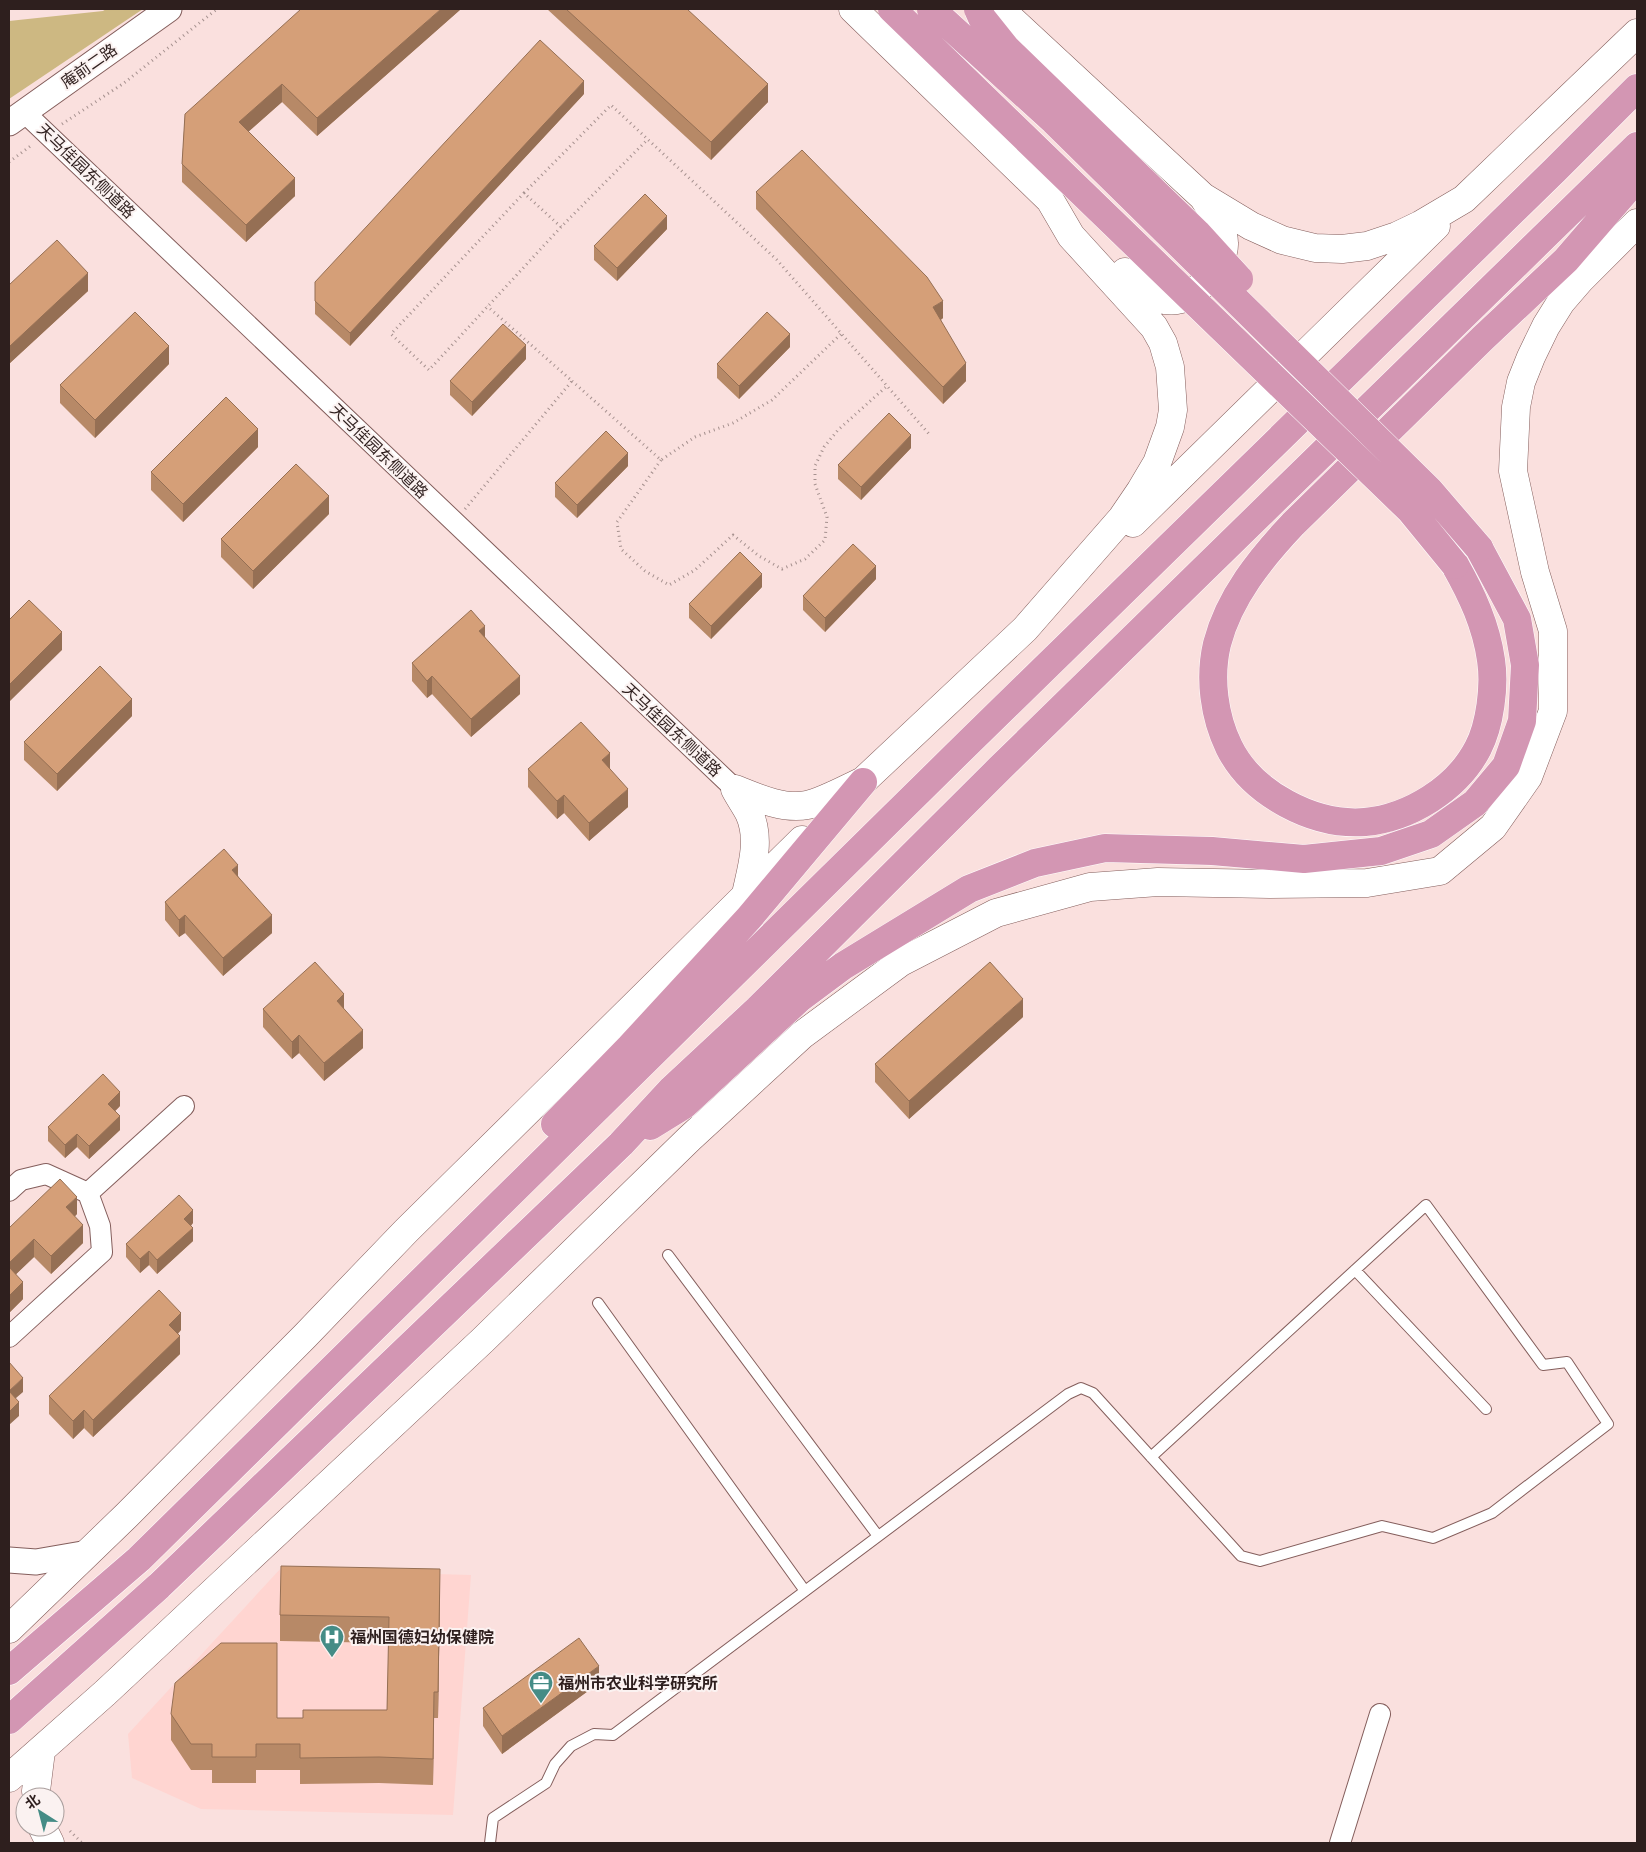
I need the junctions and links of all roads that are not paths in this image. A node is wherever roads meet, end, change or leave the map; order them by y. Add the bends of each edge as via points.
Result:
1 (169, 9) edge
2 (852, 9) edge
3 (892, 9) edge
4 (931, 9) edge
5 (978, 9) edge
6 (1007, 13) edge
7 (1634, 36) edge
8 (1637, 88) edge
9 (16, 117) edge
10 (1637, 146) edge
11 (1637, 178) edge
12 (1637, 194) edge
13 (1203, 197) junction
14 (1464, 199) junction
15 (1050, 200) junction
16 (1637, 224) edge
17 (1566, 260) junction
18 (1429, 490) junction
19 (1025, 629) junction
20 (863, 782) junction
21 (735, 789) junction
22 (748, 906) junction
23 (899, 930) junction
24 (774, 1061) junction
25 (678, 1097) junction
26 (184, 1106) dead end
27 (9, 1191) edge
28 (88, 1192) junction
29 (668, 1255) dead end
30 (1355, 1270) junction
31 (598, 1304) dead end
32 (9, 1337) edge
33 (1486, 1409) dead end
34 (248, 1451) junction
35 (1151, 1457) junction
36 (878, 1536) junction
37 (88, 1553) junction
38 (9, 1560) edge
39 (805, 1591) junction
40 (9, 1629) edge
41 (9, 1671) edge
42 (1380, 1714) dead end
43 (9, 1720) edge
44 (41, 1751) junction
45 (9, 1778) edge
46 (36, 1787) edge
47 (490, 1843) edge
48 (1340, 1843) edge

1 - 9 street, 庵前二路
2 - 15 main road
3 - 17 highway, bridge via 1410,510 1455,565 1477,607 1492,662 1488,717 1478,748 1464,769 1445,788 1390,818 1364,822 1320,818 1282,802 1246,771 1230,748 1213,695 1213,671 1217,644 1231,606 1265,554 1293,524 1482,338
4 - 18 highway, bridge via 1054,121
5 - 18 highway, bridge via 1006,48 1197,233
6 - 13 main road
7 - 14 main road
8 - 34 highway
9 - 21 street, 天马佳园东侧道路 via 47,134
10 - 25 highway via 998,769 758,1008
11 - 17 highway
12 - 17 main road
13 - 14 main road via 1251,226 1282,240 1315,248 1342,249 1367,246 1397,236
13 - 15 main road via 1224,242 1222,255 1216,268 1198,289 1178,300 1159,300 1148,295
14 - 19 main road
15 - 19 main road via 1071,236 1154,327 1170,367 1173,410 1157,463 1142,490 1122,518
16 - 24 main road via 1561,302 1530,357 1521,382 1516,407 1514,471 1535,572 1553,631 1553,711 1528,777 1493,826 1440,871 1367,883 1158,882 1090,887 996,914 901,962 802,1035
18 - 23 highway, bridge via 1479,548 1516,619 1525,665 1522,721 1506,766 1475,803 1431,834 1381,851 1304,859 1212,851 1106,848 1035,863 969,888
19 - 20 main road
20 - 21 main road via 806,805 784,805
20 - 22 highway
21 - 22 main road via 755,832
22 - 34 highway via 630,1047
22 - 37 main road via 572,1066
23 - 24 main road via 846,981
23 - 25 highway via 800,998
24 - 44 main road via 689,1139 483,1340
25 - 43 highway via 621,1144 159,1586
26 - 28 street
27 - 28 street via 21,1180 46,1174
28 - 32 street via 100,1226 102,1252
29 - 36 lane
30 - 33 lane
30 - 35 lane
30 - 35 lane via 1426,1205 1543,1365 1567,1362 1608,1424 1492,1513 1433,1538 1382,1526 1260,1561 1242,1556
31 - 39 lane
34 - 41 highway via 139,1559
35 - 36 lane via 1093,1393 1081,1388 1068,1394
36 - 39 lane
37 - 38 street via 36,1562
37 - 40 main road
39 - 47 lane via 614,1735 594,1734 571,1746 555,1764 546,1783 493,1818
42 - 48 street
44 - 45 main road
44 - 46 main road

